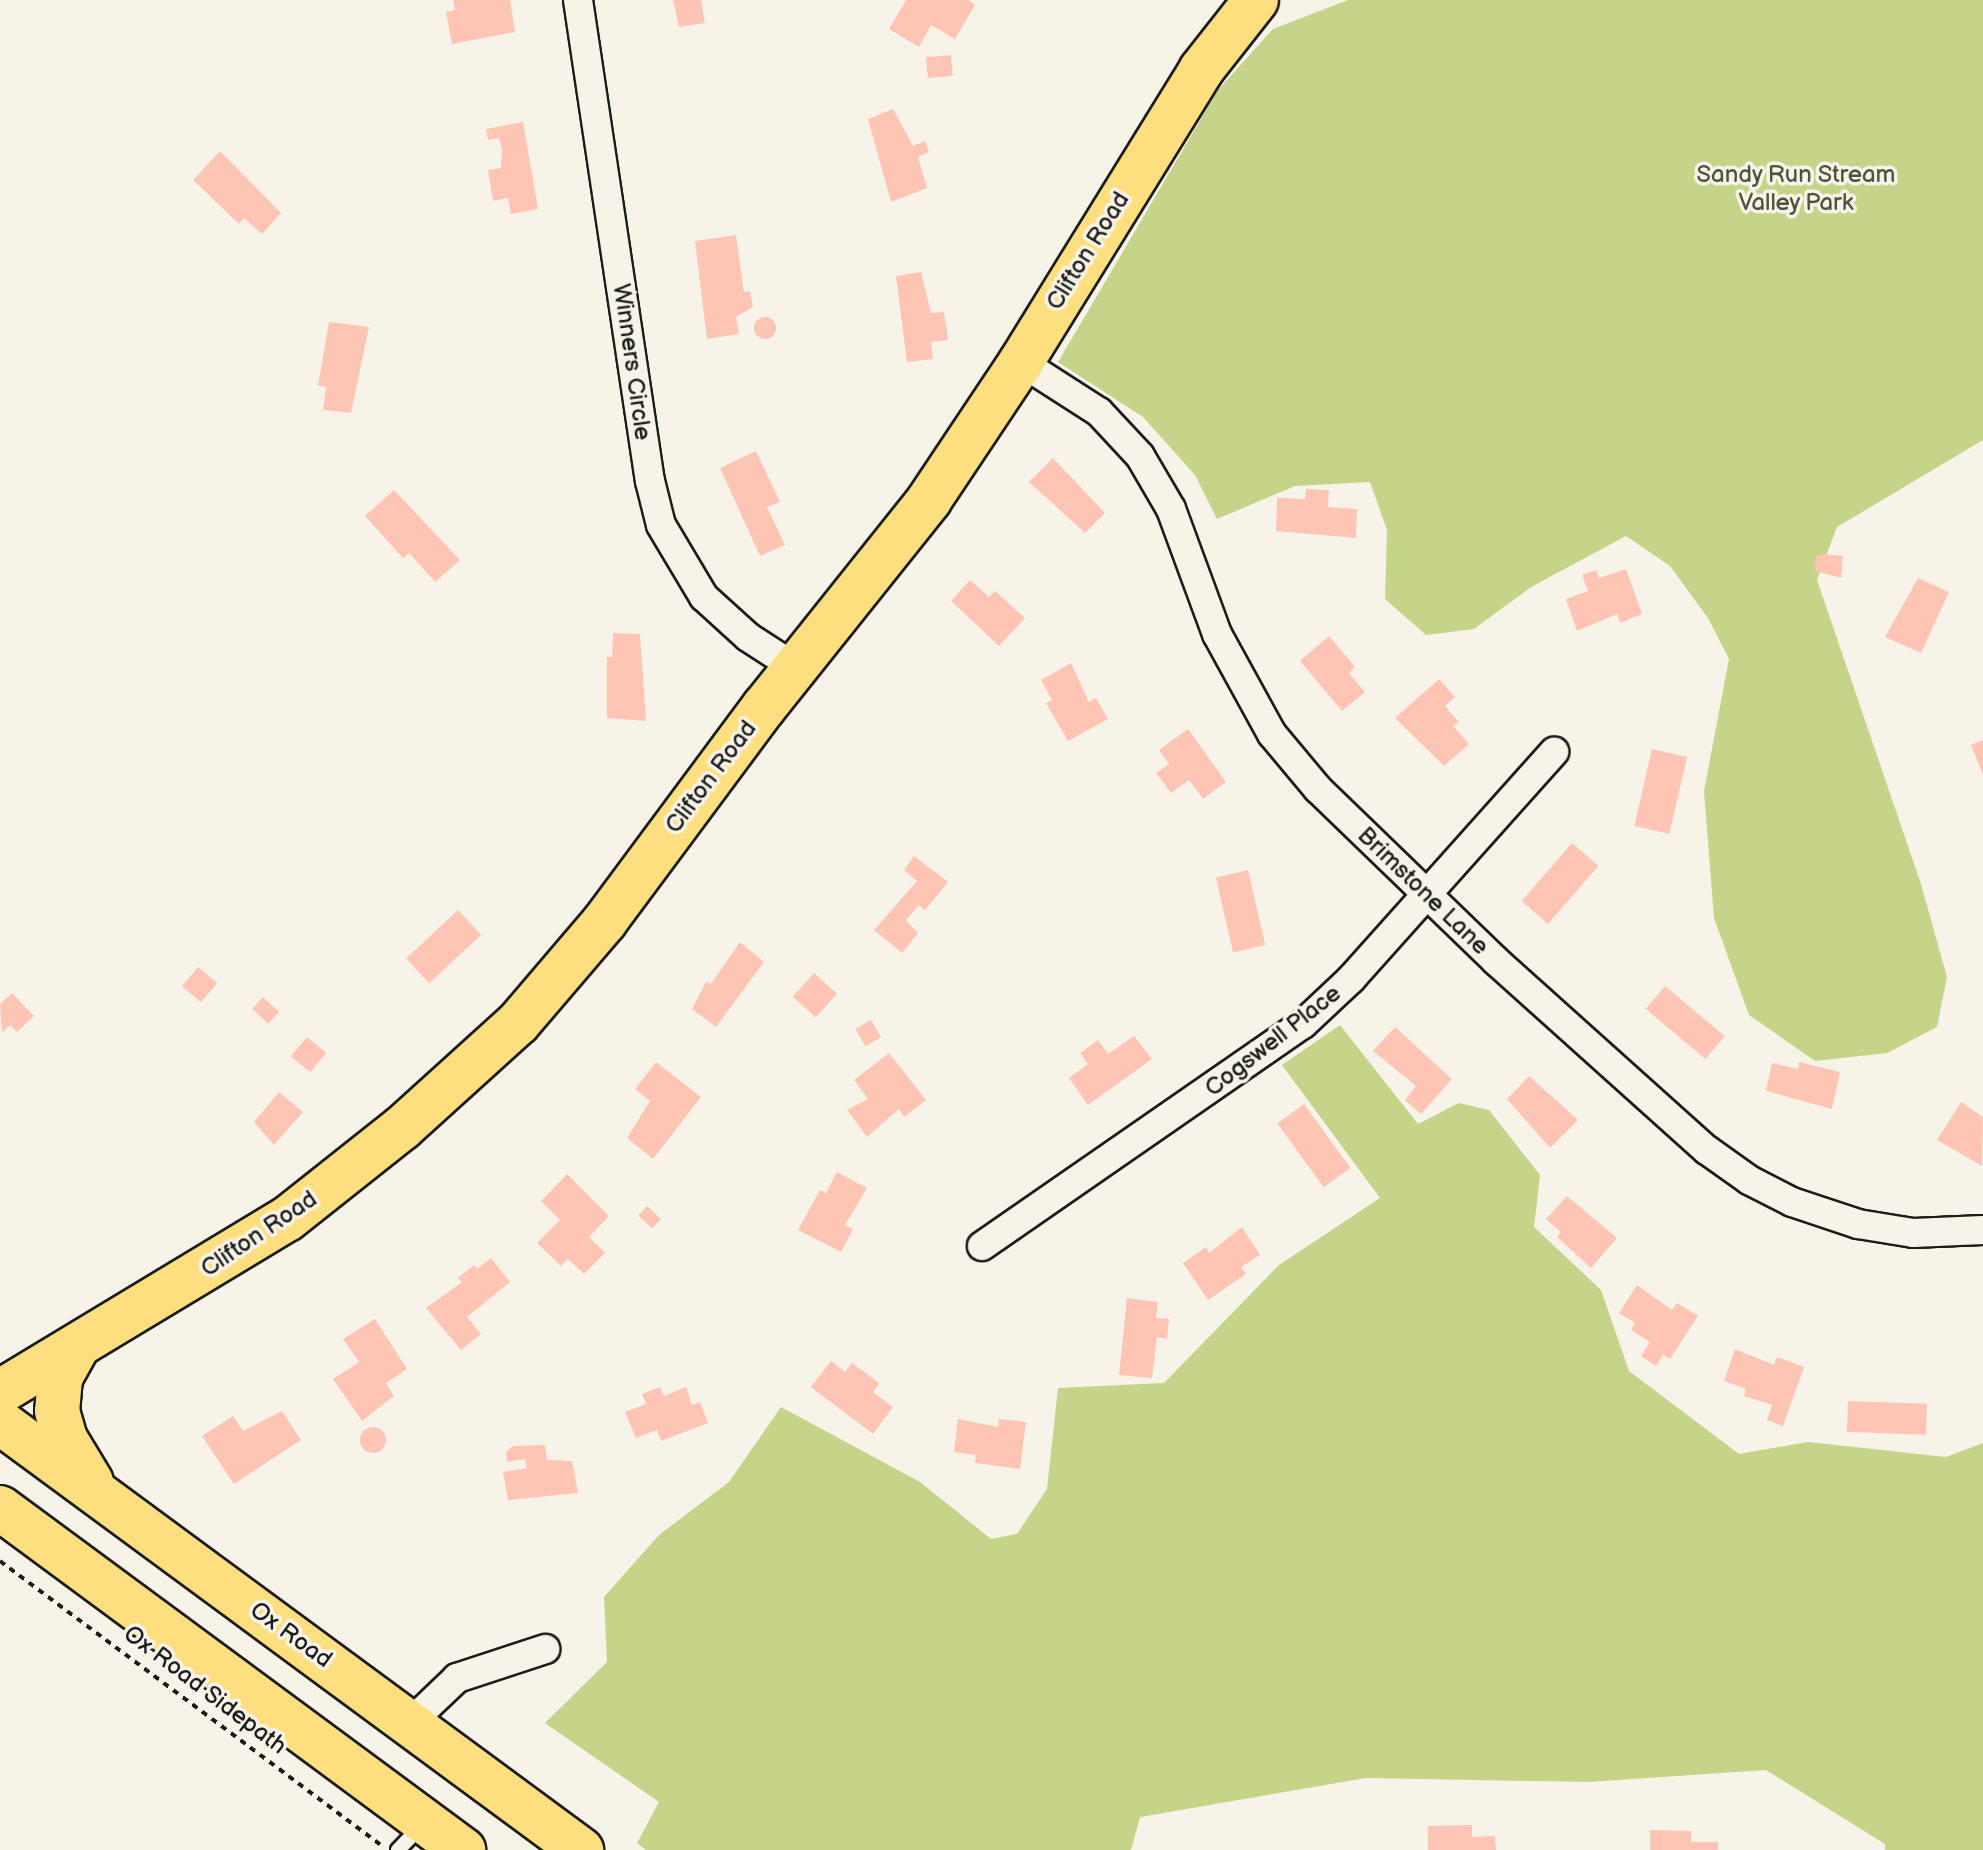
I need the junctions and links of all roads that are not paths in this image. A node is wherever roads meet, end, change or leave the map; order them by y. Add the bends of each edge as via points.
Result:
1 (578, 0) edge
2 (1256, 0) edge
3 (1021, 362) junction
4 (796, 668) junction
5 (1554, 752) dead end
6 (1426, 895) junction
7 (1983, 1230) edge
8 (982, 1246) dead end
9 (77, 1347) junction
10 (0, 1392) edge
11 (0, 1422) edge
12 (105, 1499) junction
13 (0, 1508) edge
14 (545, 1649) dead end
15 (411, 1722) junction
16 (412, 1836) edge
17 (463, 1850) edge
18 (581, 1850) edge

1 - 4 street, Winners Circle via 661,525 704,597 748,637
2 - 3 main road, Clifton Road via 1201,70
3 - 4 main road, Clifton Road via 929,500
3 - 6 street, Brimstone Lane via 1099,412 1140,456 1171,509 1217,634 1272,734 1318,789
4 - 9 main road, Clifton Road via 573,961 475,1064 287,1219
5 - 6 street, Cogswell Place
6 - 7 street, Brimstone Lane via 1707,1150 1749,1180 1792,1202 1858,1224 1913,1233
6 - 8 street, Cogswell Place via 1303,1024
9 - 10 main road, Clifton Road
9 - 12 main road via 60,1378 57,1411 73,1455
11 - 12 main road, Ox Road
12 - 15 main road, Ox Road
13 - 16 main road
14 - 15 street via 457,1678
15 - 18 main road, Ox Road
16 - 17 main road

